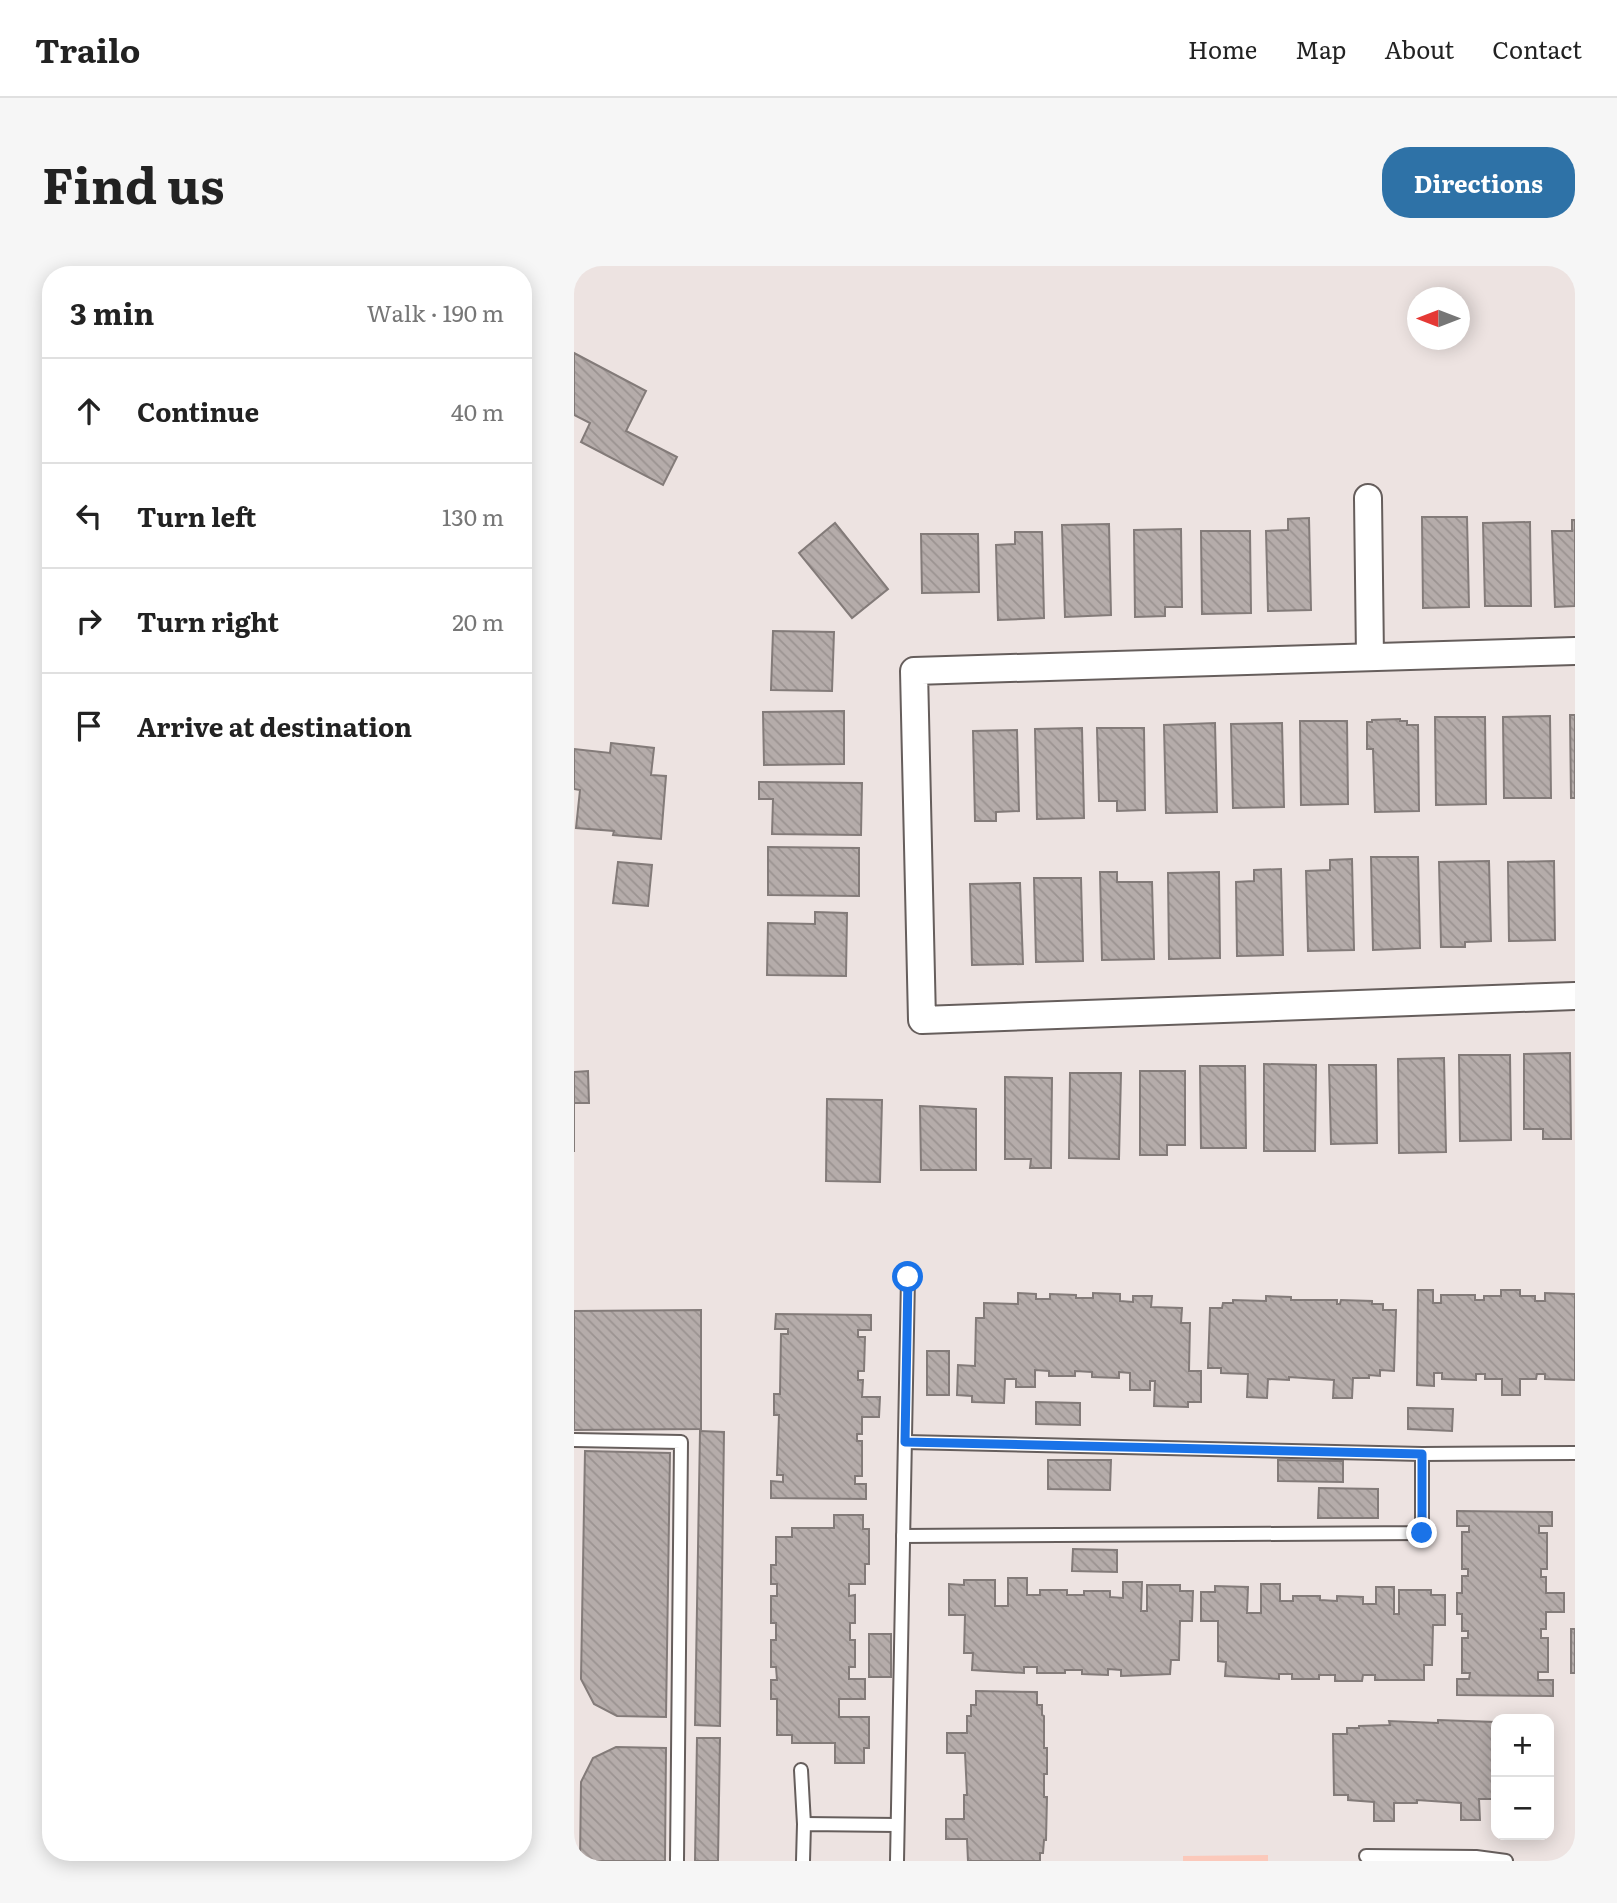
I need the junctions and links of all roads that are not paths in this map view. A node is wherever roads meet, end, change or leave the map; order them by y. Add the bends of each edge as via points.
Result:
1 (1368, 498) dead end
2 (1575, 651) edge
3 (1370, 657) junction
4 (1575, 996) edge
5 (908, 1277) dead end
6 (574, 1440) edge
7 (905, 1442) junction
8 (1575, 1453) edge
9 (1422, 1454) junction
10 (903, 1536) junction
11 (801, 1770) dead end
12 (804, 1824) junction
13 (897, 1825) junction
14 (1366, 1856) dead end
15 (677, 1861) edge
16 (803, 1861) edge
17 (897, 1861) edge
18 (1506, 1861) edge

1 - 3 street
2 - 3 street
3 - 4 street via 914,671 922,1020
5 - 7 lane
6 - 15 lane via 681,1442
7 - 9 lane
7 - 10 lane
8 - 9 lane
9 - 10 lane via 1422,1533
10 - 13 lane
11 - 12 lane
12 - 13 lane
12 - 16 lane
13 - 17 lane
14 - 18 lane

